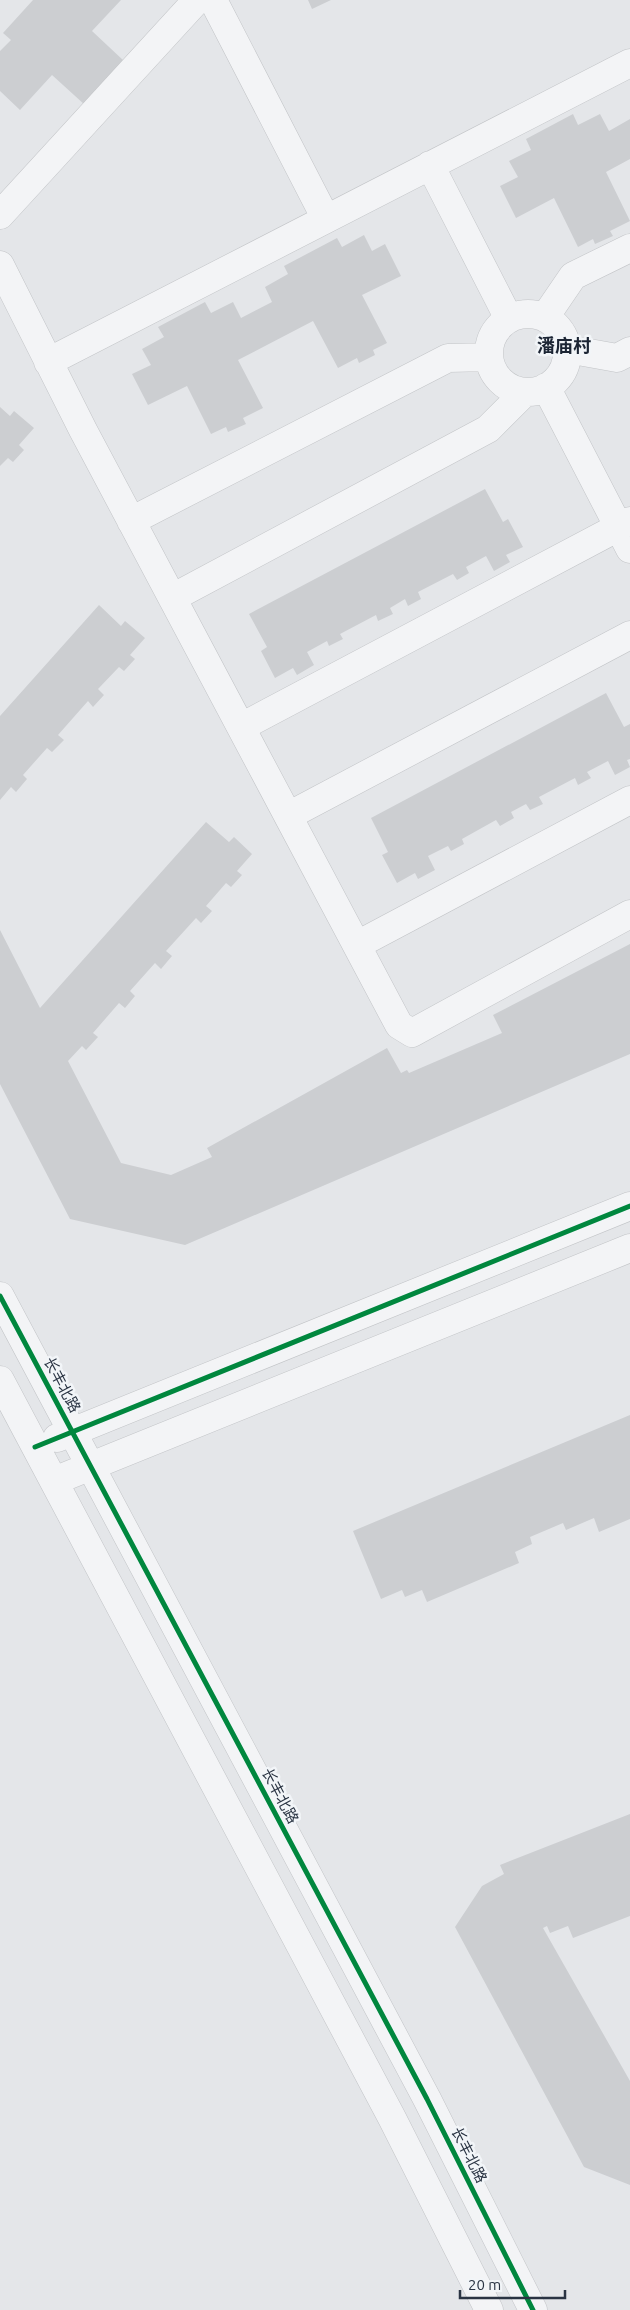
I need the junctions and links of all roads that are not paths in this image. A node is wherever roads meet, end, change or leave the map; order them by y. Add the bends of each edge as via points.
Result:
1 (197, 0) edge
2 (213, 0) edge
3 (630, 63) edge
4 (430, 166) junction
5 (0, 215) edge
6 (326, 219) junction
7 (630, 248) edge
8 (0, 265) edge
9 (545, 317) junction
10 (509, 320) junction
11 (567, 349) junction
12 (630, 351) edge
13 (489, 357) junction
14 (48, 362) junction
15 (536, 390) junction
16 (131, 521) junction
17 (626, 532) edge
18 (172, 598) junction
19 (630, 635) edge
20 (241, 727) junction
21 (630, 800) edge
22 (288, 816) junction
23 (630, 914) edge
24 (357, 945) junction
25 (630, 1206) edge
26 (630, 1248) edge
27 (0, 1296) edge
28 (0, 1380) edge
29 (72, 1432) junction
30 (36, 1447) junction
31 (90, 1466) junction
32 (54, 1481) junction
33 (489, 2310) edge
34 (533, 2310) edge

1 - 5 street
2 - 6 street
3 - 4 street
4 - 6 street
4 - 10 street
6 - 14 street
7 - 9 street via 573,276
8 - 14 street
9 - 10 street via 532,314
9 - 11 street via 564,336
10 - 13 street via 496,331 490,343
11 - 12 street via 617,358
11 - 15 street via 561,375 551,385
13 - 15 street via 493,370 512,389
13 - 16 street via 448,358
14 - 16 street
15 - 17 street
15 - 18 street via 488,429
16 - 18 street
17 - 20 street
18 - 20 street
19 - 22 street
20 - 22 street
21 - 24 street
22 - 24 street
23 - 24 street via 412,1033 400,1026
25 - 29 street
26 - 31 street
27 - 29 street, 长丰北路
28 - 30 street
29 - 30 street
29 - 31 street, 长丰北路
30 - 32 street
31 - 32 street
31 - 34 street, 长丰北路 via 422,2091
32 - 33 street via 392,2118

